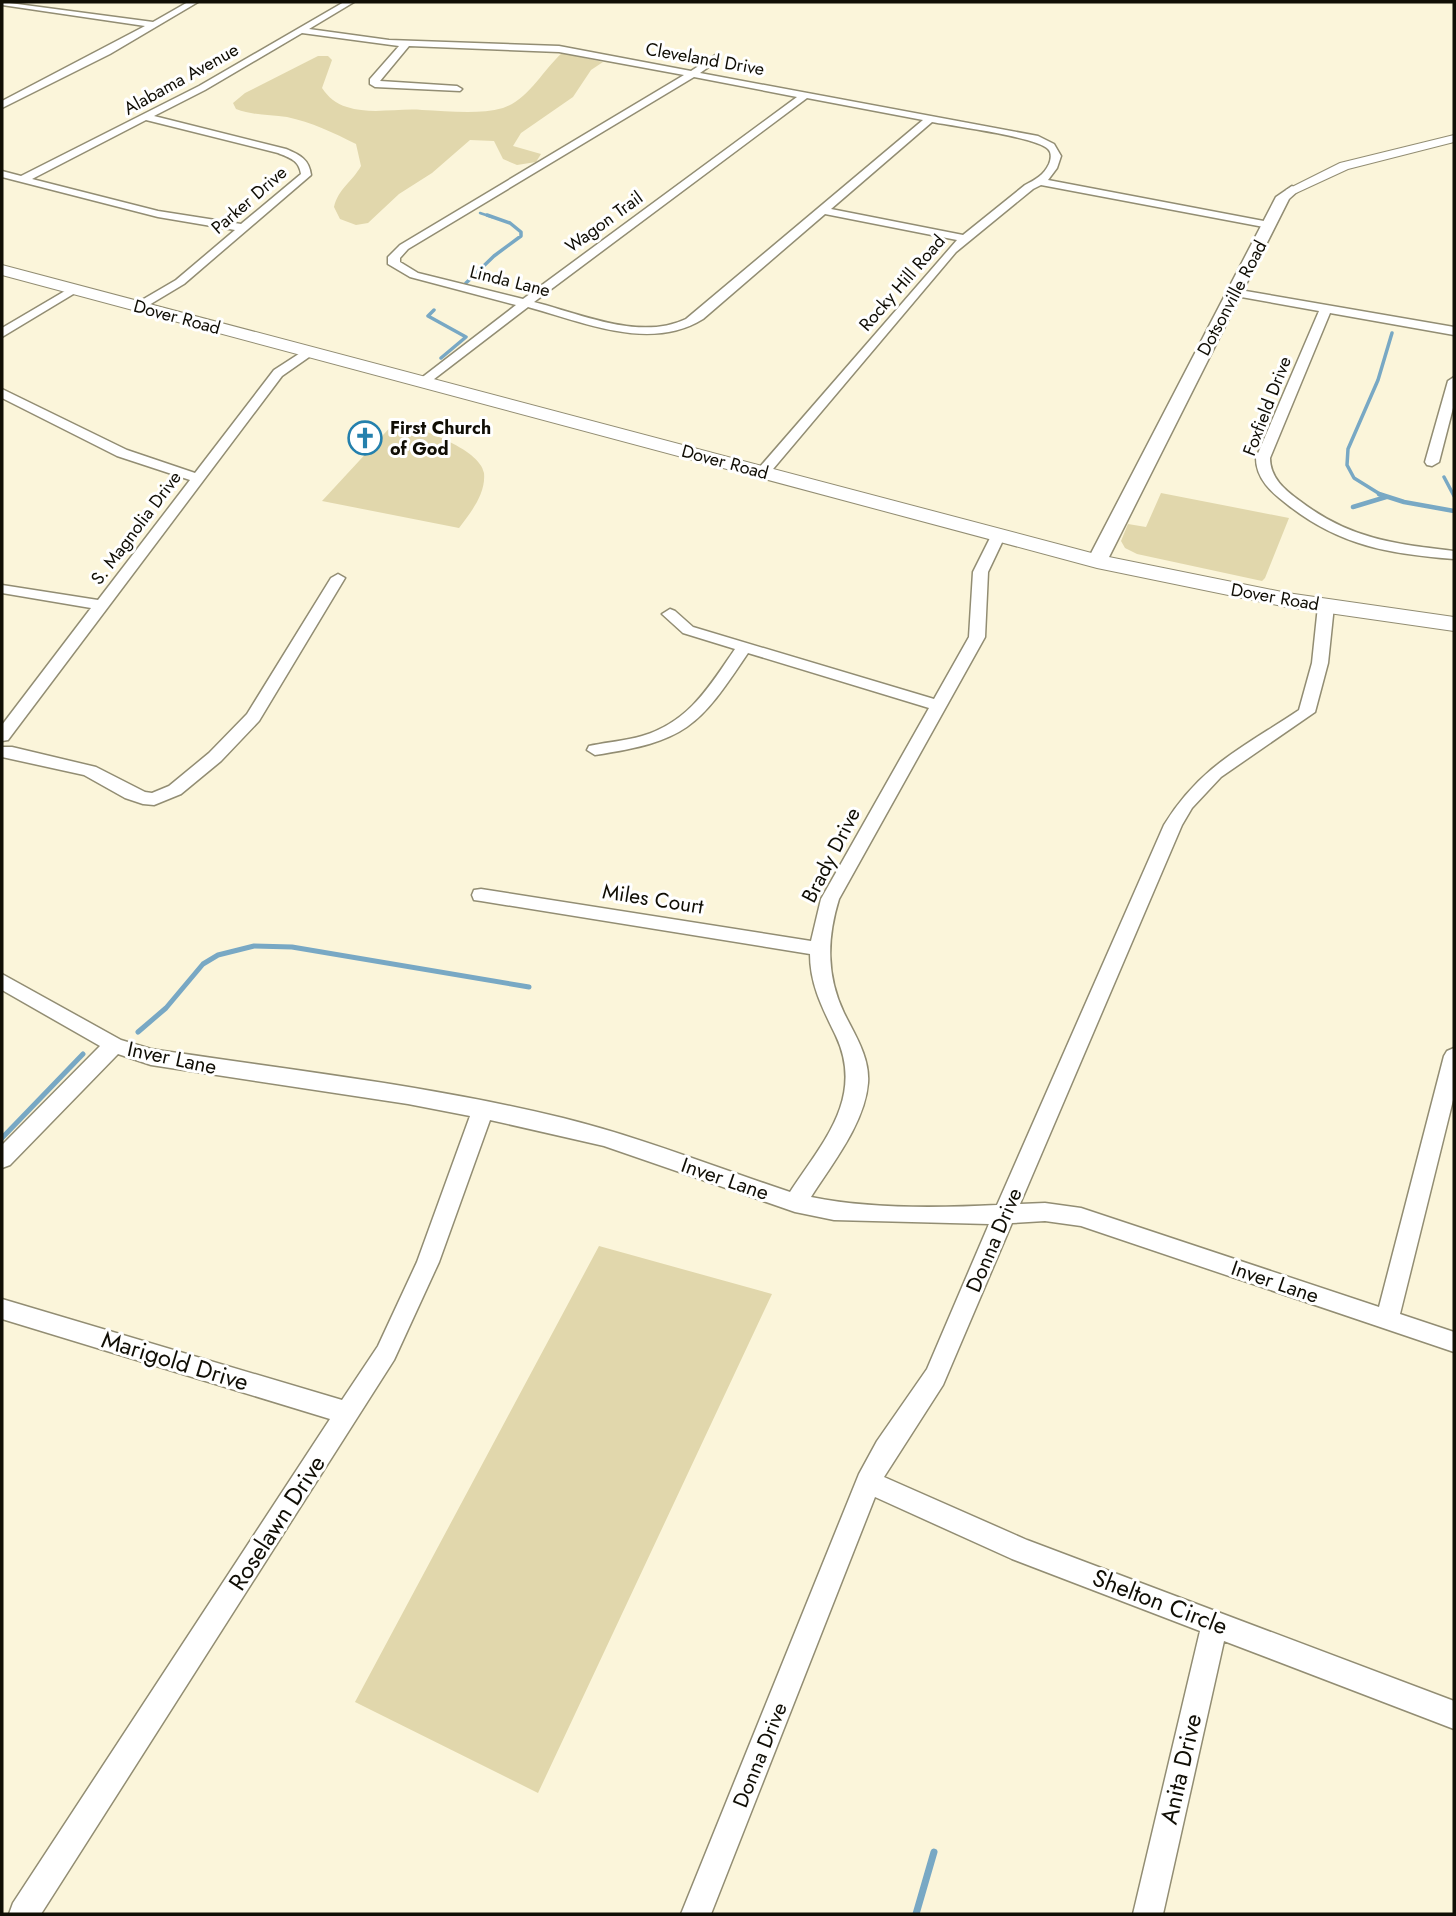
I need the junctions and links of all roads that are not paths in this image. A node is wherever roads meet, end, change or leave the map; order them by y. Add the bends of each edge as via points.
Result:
1 (2, 2) edge
2 (194, 2) edge
3 (350, 2) edge
4 (154, 25) junction
5 (303, 31) junction
6 (406, 44) junction
7 (717, 57) dead end
8 (693, 73) junction
9 (457, 89) dead end
10 (807, 94) junction
11 (2, 105) edge
12 (145, 117) junction
13 (931, 118) junction
14 (1454, 138) edge
15 (2, 174) edge
16 (23, 179) junction
17 (1040, 183) junction
18 (1292, 190) joint
19 (822, 210) junction
20 (1269, 225) junction
21 (244, 228) junction
22 (966, 239) junction
23 (2, 270) edge
24 (74, 290) junction
25 (1234, 293) junction
26 (526, 304) junction
27 (139, 307) junction
28 (1326, 309) junction
29 (1454, 331) edge
30 (2, 333) edge
31 (308, 352) junction
32 (1454, 381) edge
33 (425, 382) junction
34 (2, 393) edge
35 (1432, 461) dead end
36 (763, 472) junction
37 (198, 478) junction
38 (999, 534) junction
39 (1454, 555) edge
40 (1097, 561) junction
41 (338, 578) dead end
42 (2, 589) edge
43 (102, 605) junction
44 (1326, 606) junction
45 (670, 614) dead end
46 (1454, 624) edge
47 (744, 647) junction
48 (938, 705) junction
49 (2, 736) edge
50 (595, 750) dead end
51 (2, 752) edge
52 (481, 895) dead end
53 (818, 949) junction
54 (2, 981) edge
55 (114, 1045) junction
56 (1454, 1056) edge
57 (484, 1110) junction
58 (2, 1159) edge
59 (795, 1203) junction
60 (1005, 1213) junction
61 (2, 1309) edge
62 (1387, 1320) junction
63 (1454, 1342) edge
64 (348, 1413) junction
65 (868, 1482) junction
66 (1215, 1623) junction
67 (1454, 1715) edge
68 (24, 1914) edge
69 (696, 1914) edge
70 (1148, 1914) edge

1 - 4 street
2 - 4 street
3 - 5 street, Alabama Avenue
4 - 11 street
5 - 6 street, Cleveland Drive
5 - 12 street, Alabama Avenue
6 - 8 street, Cleveland Drive via 548,47
6 - 9 street via 375,79 375,85
7 - 8 street, Linda Lane
8 - 10 street, Cleveland Drive
8 - 26 street, Linda Lane via 408,244 393,258 394,264 414,275
10 - 13 street, Cleveland Drive
10 - 26 street, Wagon Trail
12 - 16 street, Alabama Avenue
12 - 21 street, Parker Drive via 282,151 305,165 306,175
13 - 17 street, Cleveland Drive via 1049,142 1057,155
13 - 19 street, Linda Lane
14 - 18 street, Dotsonville Road via 1344,166
15 - 16 street
16 - 21 street via 158,214
17 - 20 street
17 - 22 street, Rocky Hill Road via 1012,199
18 - 20 main road, Dotsonville Road via 1283,197
19 - 22 street
19 - 26 street, Linda Lane via 699,316 679,327 659,332 635,330
20 - 25 main road, Dotsonville Road
21 - 27 street, Parker Drive via 180,282
22 - 36 street, Rocky Hill Road
23 - 24 main road, Dover Road
24 - 27 main road, Dover Road
24 - 30 street
25 - 28 street
25 - 40 main road, Dotsonville Road
26 - 33 street, Wagon Trail
27 - 31 main road, Dover Road
28 - 29 street
28 - 39 street, Foxfield Drive via 1263,458 1265,474 1306,514 1334,531 1377,546
31 - 33 main road, Dover Road
31 - 37 street, S. Magnolia Drive via 278,373
32 - 35 street
33 - 36 main road, Dover Road
34 - 37 street via 121,453
36 - 38 main road, Dover Road
37 - 43 street, S. Magnolia Drive
38 - 40 main road, Dover Road
38 - 48 street, Brady Drive via 981,571 982,618 977,636
40 - 44 main road, Dover Road
41 - 51 street via 267,697 240,733 175,790 154,799 131,794 90,771
42 - 43 street
43 - 49 street, S. Magnolia Drive
44 - 46 main road, Dover Road
44 - 60 street, Donna Drive via 1320,663 1307,712 1214,773 1180,811
45 - 47 street via 688,630
47 - 48 street
47 - 50 street via 701,708 682,724 649,739
48 - 53 street, Brady Drive via 830,899
52 - 53 street, Miles Court
53 - 59 street, Brady Drive via 828,999 858,1066 856,1094
54 - 55 street, Inver Lane
55 - 57 street, Inver Lane via 179,1063
55 - 58 street
56 - 62 street
57 - 59 street, Inver Lane via 606,1138
57 - 64 street, Roselawn Drive via 409,1305 386,1353
59 - 60 street, Inver Lane via 870,1214
60 - 62 street, Inver Lane via 1081,1217
60 - 65 street, Donna Drive via 935,1377
61 - 64 street, Marigold Drive
62 - 63 street, Inver Lane
64 - 68 street, Roselawn Drive
65 - 66 street, Shelton Circle via 1021,1550
65 - 69 street, Donna Drive
66 - 67 street, Shelton Circle
66 - 70 street, Anita Drive

